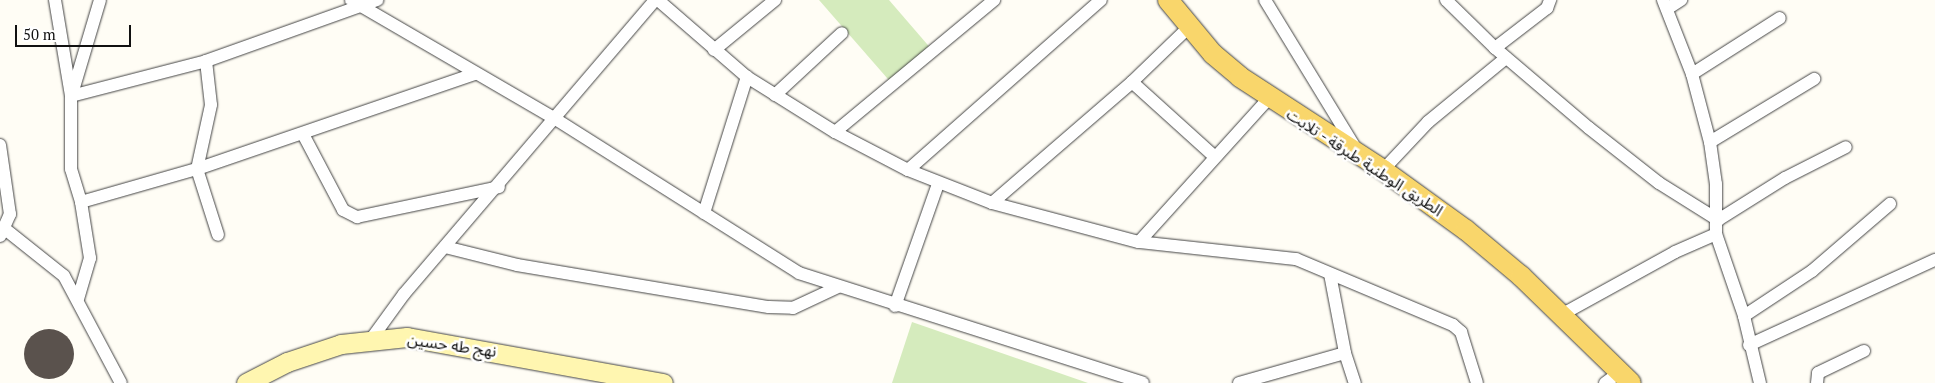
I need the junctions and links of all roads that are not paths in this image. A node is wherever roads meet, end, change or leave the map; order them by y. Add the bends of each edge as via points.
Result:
1 (55, 0) edge
2 (100, 0) edge
3 (376, 0) edge
4 (657, 0) edge
5 (775, 0) edge
6 (994, 0) edge
7 (1101, 0) edge
8 (1168, 0) edge
9 (1265, 0) edge
10 (1446, 0) edge
11 (1550, 0) edge
12 (1681, 0) edge
13 (356, 3) edge
14 (1665, 4) edge
15 (1780, 18) dead end
16 (1190, 26) junction
17 (842, 33) dead end
18 (1495, 48) junction
19 (714, 50) junction
20 (1506, 58) junction
21 (206, 61) junction
22 (475, 74) junction
23 (1692, 74) junction
24 (748, 77) junction
25 (1814, 79) dead end
26 (1132, 82) junction
27 (775, 95) junction
28 (71, 96) junction
29 (1268, 99) junction
30 (557, 120) junction
31 (835, 132) junction
32 (303, 134) junction
33 (1710, 142) junction
34 (0, 145) edge
35 (1846, 147) dead end
36 (1214, 156) junction
37 (1361, 157) junction
38 (197, 169) junction
39 (908, 170) junction
40 (1383, 170) junction
41 (938, 184) junction
42 (499, 187) junction
43 (81, 202) junction
44 (992, 202) junction
45 (1890, 204) dead end
46 (704, 213) junction
47 (1718, 220) junction
48 (3, 233) edge
49 (1716, 234) junction
50 (218, 235) dead end
51 (1139, 242) junction
52 (445, 246) junction
53 (1935, 260) edge
54 (1330, 274) junction
55 (838, 287) junction
56 (78, 299) junction
57 (895, 306) junction
58 (1561, 314) junction
59 (1744, 316) junction
60 (372, 338) junction
61 (1749, 345) junction
62 (1864, 351) dead end
63 (1345, 353) junction
64 (1619, 379) edge
65 (653, 382) edge
66 (121, 383) edge
67 (246, 383) edge
68 (1143, 383) edge
69 (1239, 383) edge
70 (1355, 383) edge
71 (1477, 383) edge
72 (1760, 383) edge
73 (1818, 383) edge

1 - 28 street
2 - 28 street
3 - 13 street
4 - 19 street
4 - 30 street
5 - 19 street
6 - 31 street
7 - 39 street
8 - 16 main road, الطريق الوطنية طبرقة - تلابت
9 - 37 street
10 - 18 street
11 - 18 street via 1547,8
12 - 14 street
13 - 21 street
13 - 22 street
14 - 23 street
15 - 23 street
16 - 26 street
16 - 29 main road, الطريق الوطنية طبرقة - تلابت via 1213,54
17 - 27 street
18 - 20 street
19 - 24 street
20 - 40 street via 1428,122
20 - 47 street via 1659,183
21 - 28 street
21 - 38 street via 211,104
22 - 30 street
22 - 32 street
23 - 33 street
24 - 27 street
24 - 46 street
25 - 33 street
26 - 36 street
26 - 44 street
27 - 31 street
28 - 43 street via 71,169
29 - 36 street
29 - 37 main road, الطريق الوطنية طبرقة - تلابت
30 - 42 street
30 - 46 street
31 - 39 street
32 - 38 street
32 - 42 street via 343,210 357,217
33 - 47 street
34 - 48 street via 10,199
35 - 47 street via 1785,178
36 - 51 street
37 - 40 main road, الطريق الوطنية طبرقة - تلابت
38 - 43 street
38 - 50 street
39 - 41 street
40 - 58 main road, الطريق الوطنية طبرقة - تلابت via 1473,236
41 - 44 street
41 - 57 street
42 - 52 street
43 - 56 street via 90,258
44 - 51 street
45 - 59 street via 1812,271
46 - 55 street via 799,273
47 - 49 street
48 - 56 street via 53,264
49 - 58 street via 1675,252
49 - 59 street
51 - 54 street via 1268,253 1296,258
52 - 55 street via 517,265 769,307 793,308
52 - 60 street
53 - 61 street
54 - 63 street
54 - 71 street via 1453,325 1461,332
55 - 57 street
56 - 66 street
57 - 68 street
58 - 64 main road, الطريق الوطنية طبرقة - تلابت
59 - 61 street
60 - 65 main road, نهج طه حسين via 430,338
60 - 67 main road, نهج طه حسين via 312,353
61 - 72 street
62 - 73 street via 1818,373
63 - 69 street
63 - 70 street

